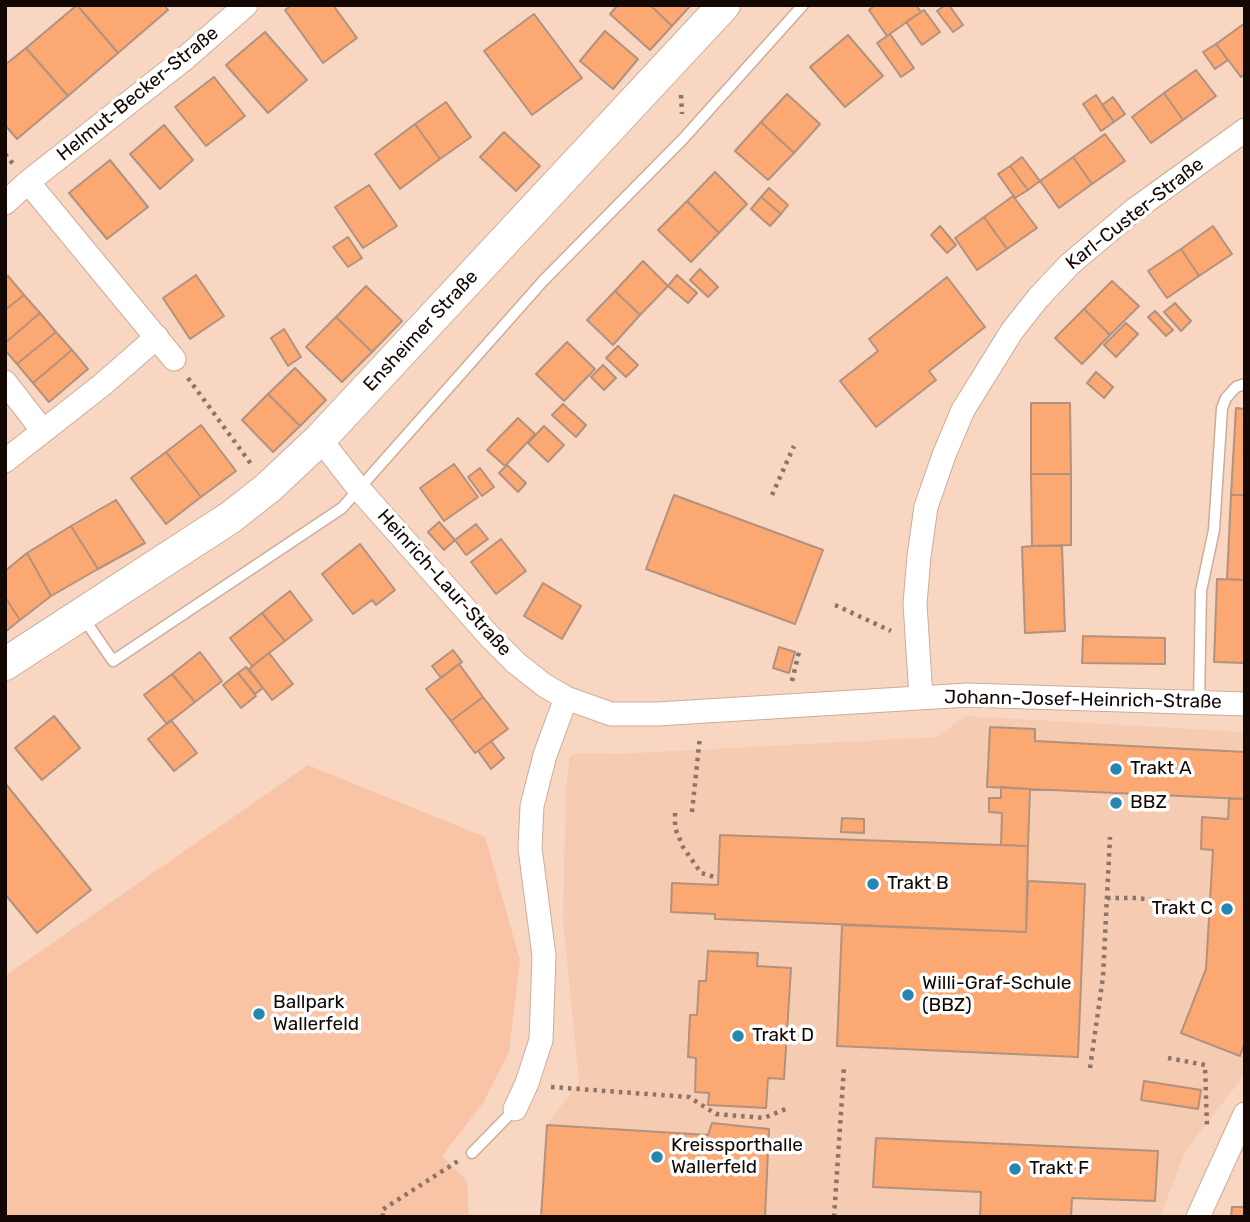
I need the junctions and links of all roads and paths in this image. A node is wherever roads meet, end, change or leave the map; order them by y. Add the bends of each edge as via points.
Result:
1 (246, 5) edge
2 (724, 5) edge
3 (803, 5) edge
4 (1245, 130) edge
5 (28, 182) junction
6 (5, 203) edge
7 (157, 337) junction
8 (174, 359) joint
9 (5, 382) edge
10 (1245, 384) edge
11 (43, 431) junction
12 (320, 439) junction
13 (794, 446) dead end
14 (5, 461) edge
15 (269, 487) junction
16 (359, 489) junction
17 (772, 495) dead end
18 (835, 605) dead end
19 (81, 614) junction
20 (918, 642) junction
21 (799, 652) dead end
22 (5, 664) edge
23 (794, 673) dead end
24 (921, 697) junction
25 (566, 698) junction
26 (1199, 703) junction
27 (1245, 704) edge
28 (703, 712) junction
29 (692, 812) dead end
30 (675, 813) dead end
31 (1110, 837) dead end
32 (718, 878) dead end
33 (1107, 898) junction
34 (1171, 902) dead end
35 (1168, 1058) dead end
36 (844, 1067) dead end
37 (1090, 1068) dead end
38 (543, 1086) dead end
39 (788, 1108) dead end
40 (515, 1109) joint
41 (1245, 1114) edge
42 (1206, 1127) dead end
43 (472, 1153) dead end
44 (435, 1174) dead end
45 (383, 1217) edge
46 (834, 1217) edge
47 (1198, 1217) edge

1 - 5 street, Helmut-Becker-Straße
2 - 12 main road, Ensheimer Straße
3 - 16 lane via 683,139 543,281
4 - 20 street, Karl-Custer-Straße via 1134,210 1070,264 1038,298 984,375 963,410 926,507 915,604
5 - 6 street, Helmut-Becker-Straße
5 - 7 street
7 - 8 street
7 - 11 street
8 - 15 path
9 - 11 street
10 - 26 lane via 1236,387 1222,408 1214,530 1201,591
11 - 14 street
12 - 15 main road, Ensheimer Straße
12 - 16 street, Heinrich-Laur-Straße
13 - 17 path
15 - 19 main road, Ensheimer Straße via 232,517
16 - 19 lane via 342,508 113,661
16 - 25 street, Heinrich-Laur-Straße via 491,638 516,663
18 - 20 path
19 - 22 main road, Ensheimer Straße
20 - 24 street, Karl-Custer-Straße
21 - 23 path
24 - 26 street, Johann-Josef-Heinrich-Straße
24 - 28 street, Heinrich-Laur-Straße
25 - 28 street, Heinrich-Laur-Straße via 611,714
25 - 40 street via 532,806 530,848 544,956 541,1040
26 - 27 street, Johann-Josef-Heinrich-Straße
28 - 29 path
30 - 32 path via 675,828 683,846 701,873
31 - 33 path
33 - 34 path
33 - 37 path via 1103,977
35 - 42 path via 1205,1065
36 - 46 path
38 - 39 path via 689,1097 716,1114 764,1118
40 - 43 lane
41 - 47 street
44 - 45 path via 382,1210

